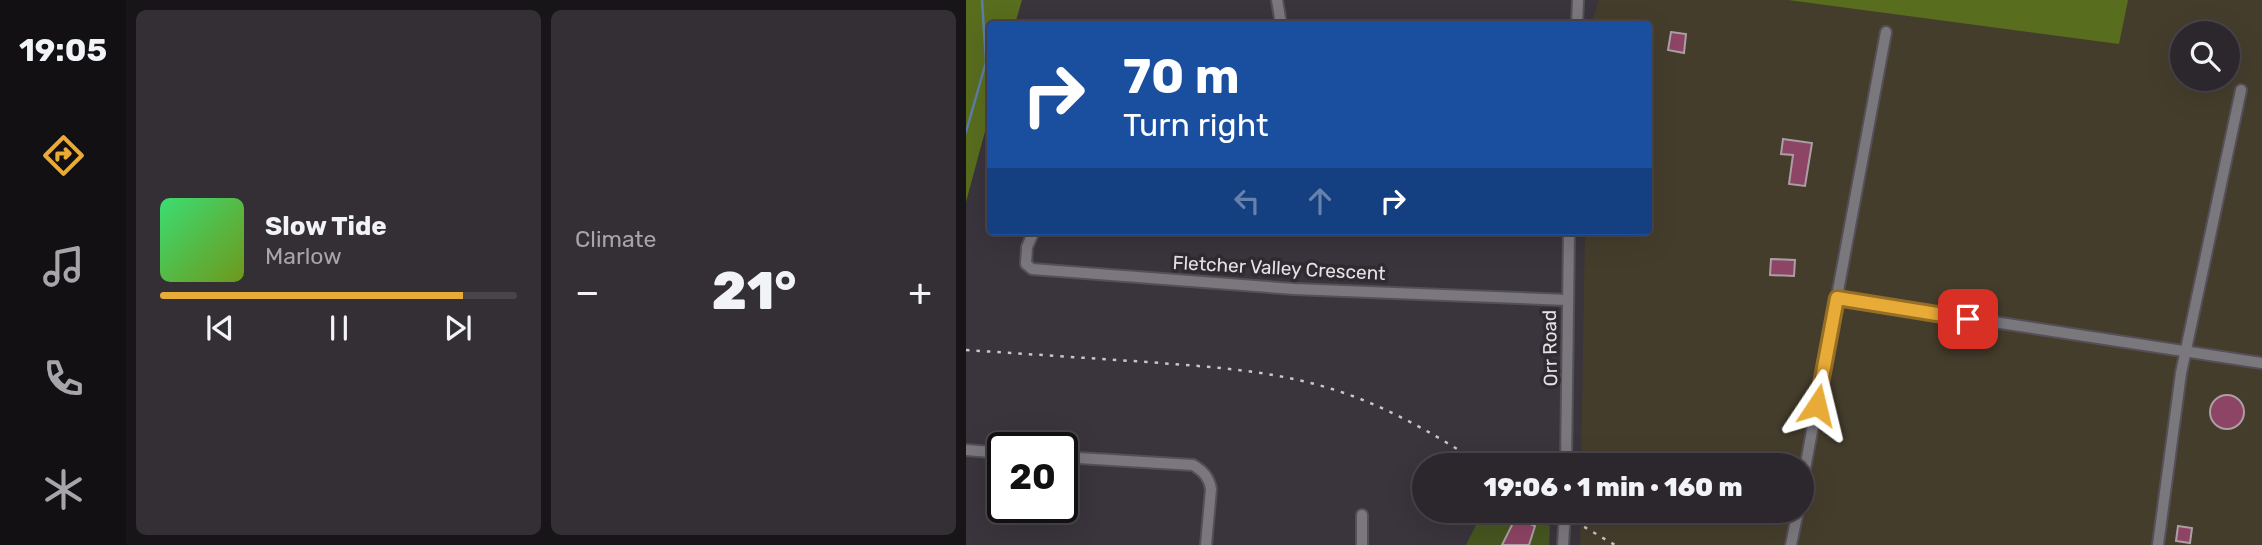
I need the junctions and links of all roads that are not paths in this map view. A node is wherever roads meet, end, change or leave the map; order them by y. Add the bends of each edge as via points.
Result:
1 (1277, 0) edge
2 (1578, 0) edge
3 (1280, 21) edge
4 (1577, 21) edge
5 (1886, 32) dead end
6 (2241, 90) dead end
7 (1033, 235) edge
8 (1569, 235) edge
9 (1837, 298) junction
10 (1567, 300) junction
11 (2187, 352) junction
12 (2262, 363) edge
13 (966, 450) edge
14 (987, 452) edge
15 (1566, 453) edge
16 (1808, 453) edge
17 (1078, 458) edge
18 (1362, 515) dead end
19 (1564, 523) edge
20 (1796, 523) edge
21 (1206, 545) edge
22 (1362, 545) edge
23 (1563, 545) edge
24 (1791, 545) edge
25 (2158, 545) edge

1 - 3 street
2 - 4 street
5 - 9 street
6 - 11 street
7 - 10 street, Fletcher Valley Crescent via 1026,255 1026,264 1032,269 1294,289
8 - 10 street, Orr Road
9 - 11 street
9 - 16 street
10 - 15 street, Orr Road
11 - 12 street
11 - 25 street
13 - 14 street
17 - 21 street via 1193,465 1203,471 1212,489
18 - 22 street
19 - 23 street
20 - 24 street

